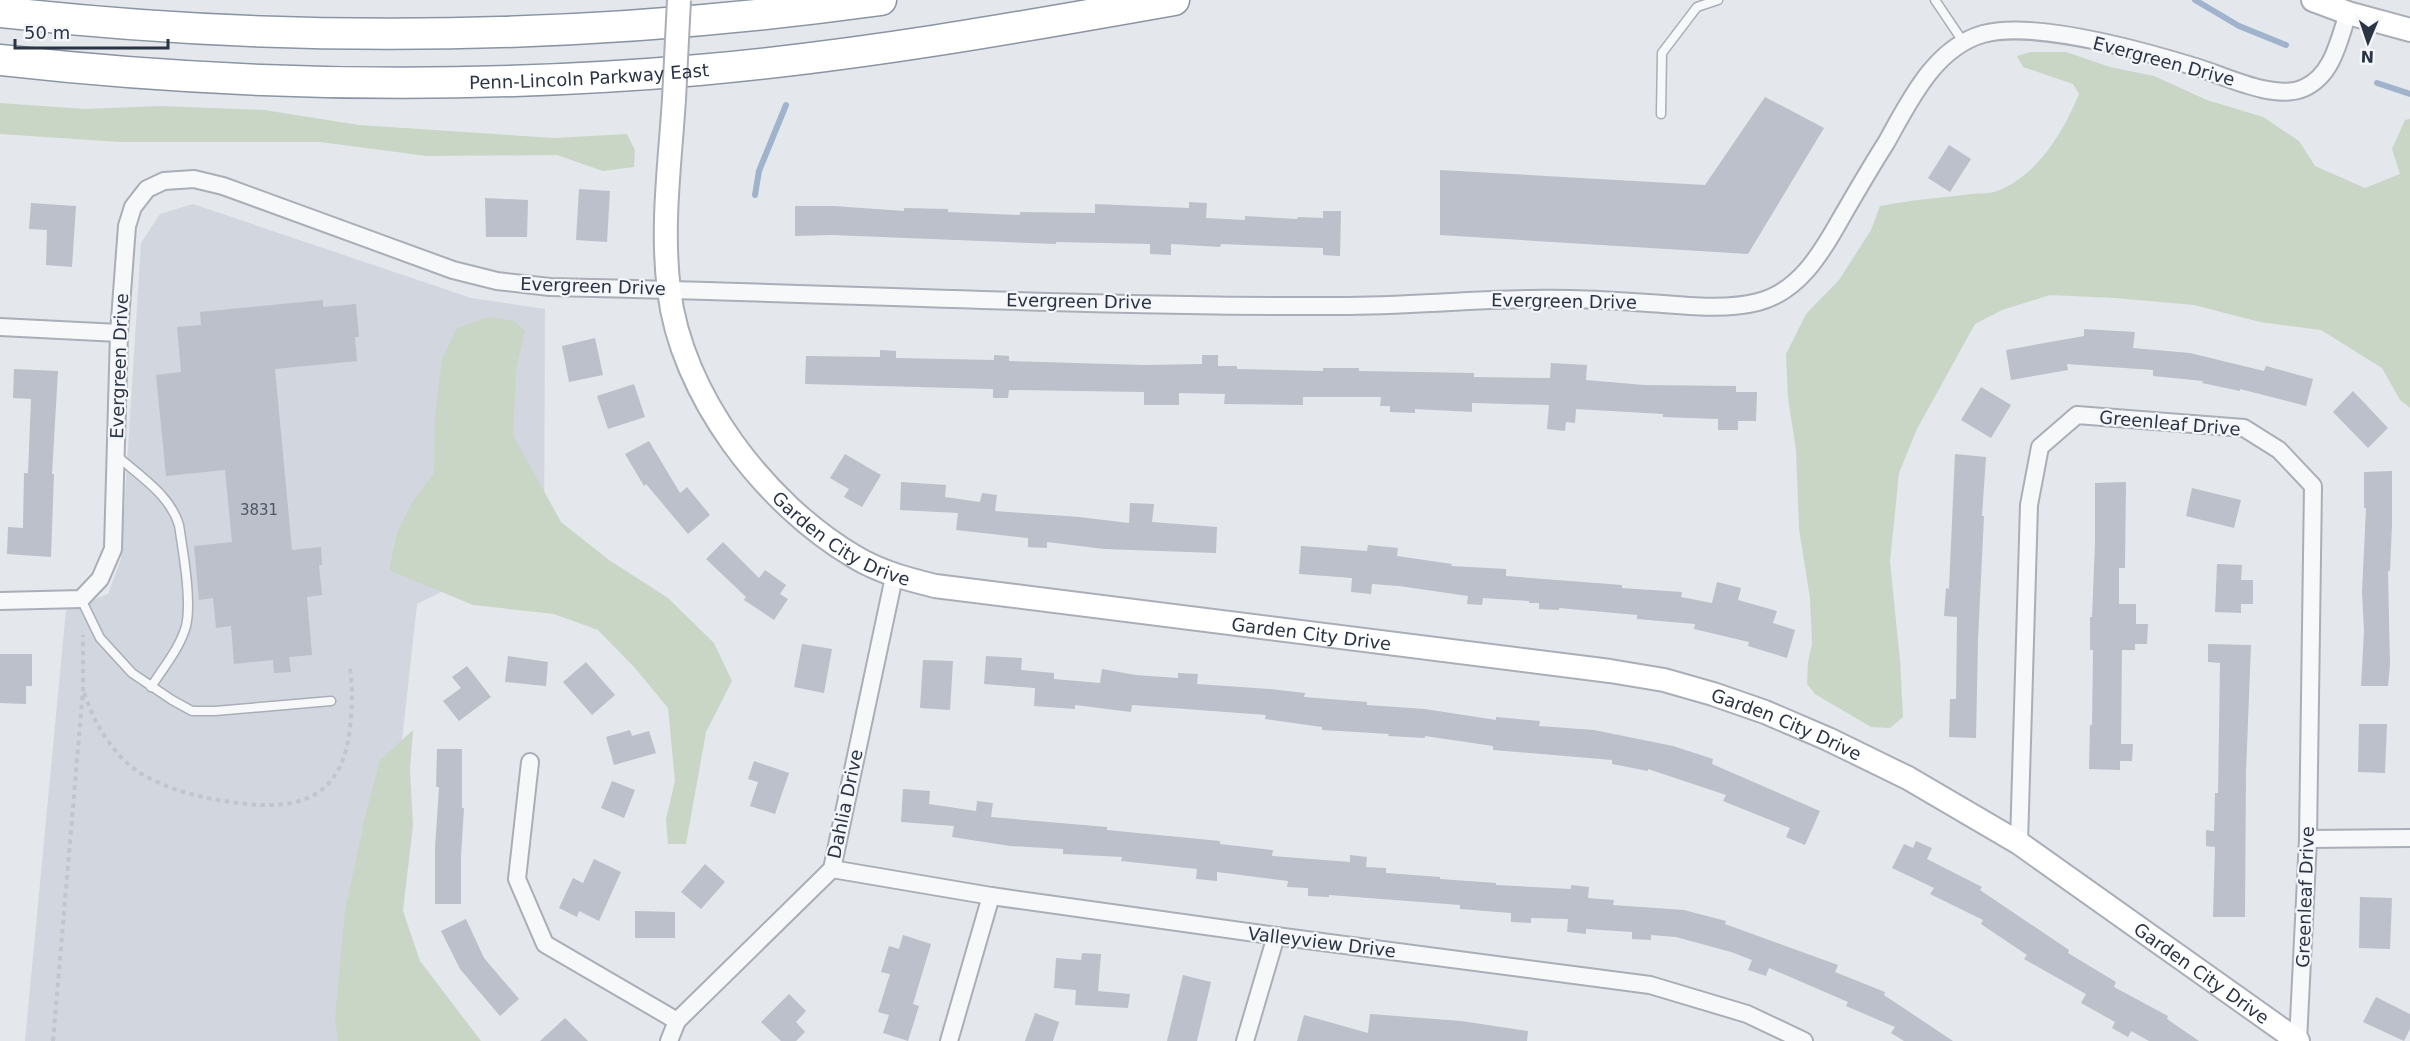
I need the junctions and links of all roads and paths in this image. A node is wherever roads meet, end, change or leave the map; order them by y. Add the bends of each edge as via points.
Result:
1 (679, 0) edge
2 (881, 0) edge
3 (1174, 0) edge
4 (1718, 0) edge
5 (1935, 0) edge
6 (2313, 0) edge
7 (0, 12) edge
8 (2348, 13) junction
9 (2410, 30) edge
10 (1965, 43) junction
11 (0, 60) edge
12 (1661, 114) dead end
13 (669, 289) junction
14 (0, 327) edge
15 (119, 333) junction
16 (116, 455) junction
17 (894, 576) junction
18 (0, 601) edge
19 (84, 605) junction
20 (350, 669) dead end
21 (151, 687) junction
22 (83, 690) junction
23 (331, 701) dead end
24 (530, 762) dead end
25 (2410, 838) edge
26 (2308, 839) junction
27 (2019, 843) junction
28 (832, 869) junction
29 (991, 896) junction
30 (1276, 936) junction
31 (677, 1021) junction
32 (53, 1041) edge
33 (669, 1041) edge
34 (949, 1041) edge
35 (1245, 1041) edge
36 (1804, 1041) edge
37 (2298, 1041) edge

1 - 13 street, Garden City Drive, bridge via 666,237
2 - 7 highway via 694,21 414,34 228,30
3 - 11 highway, Penn-Lincoln Parkway East via 886,48 698,70 509,81 319,82 130,73
4 - 12 lane via 1697,8 1662,53
5 - 10 lane
6 - 8 street
8 - 9 street
8 - 10 street, Evergreen Drive via 2325,71 2300,90 2284,93 2094,41 2002,30
10 - 13 street, Evergreen Drive via 1951,51 1915,92 1810,268 1789,287 1761,302 1697,306 1582,298 1342,306
13 - 15 street, Evergreen Drive via 550,287 497,281 453,270 223,186 194,179 164,181 147,189 127,226
13 - 17 street, Garden City Drive via 685,356 709,409 733,444 812,528 855,557
14 - 15 street
15 - 16 street, Evergreen Drive
16 - 19 street, Evergreen Drive via 113,549
16 - 21 lane via 165,499 180,525 186,626
17 - 27 street, Garden City Drive via 996,595 1664,680 1765,712 1828,739 1908,778
17 - 28 street, Dahlia Drive
18 - 19 street
19 - 21 lane via 100,638 132,673
19 - 22 path
20 - 22 path via 348,747 335,778 313,796 288,804 239,804 163,785 124,761 97,728
21 - 23 lane via 192,711
22 - 32 path
24 - 31 street via 517,879 545,944
25 - 26 street
26 - 27 street, Greenleaf Drive via 2313,486 2279,450 2244,428 2077,415 2040,447 2029,505
26 - 37 street, Greenleaf Drive
27 - 37 street, Garden City Drive
28 - 29 street, Valleyview Drive
28 - 31 street, Dahlia Drive
29 - 30 street, Valleyview Drive
29 - 34 street
30 - 35 street
30 - 36 street, Valleyview Drive via 1650,985 1747,1014
31 - 33 street, Dahlia Drive

